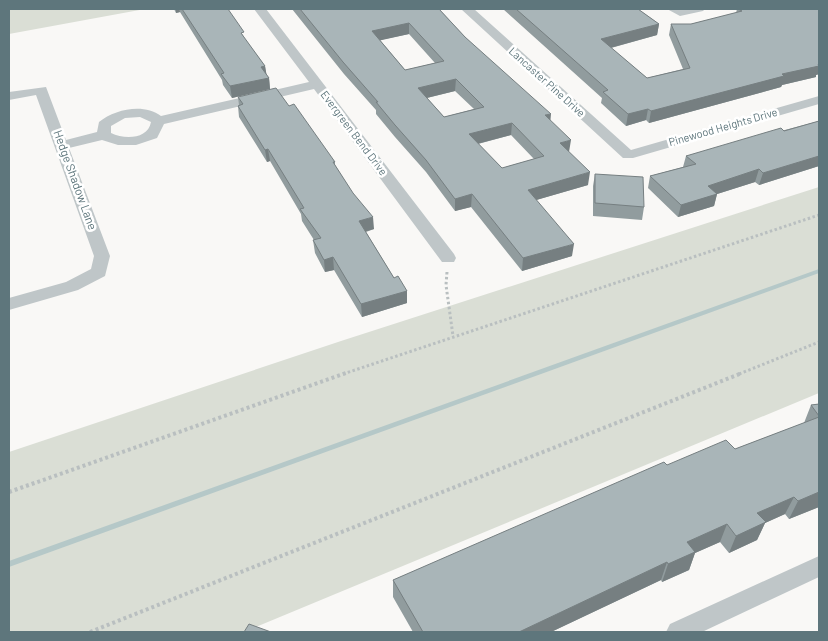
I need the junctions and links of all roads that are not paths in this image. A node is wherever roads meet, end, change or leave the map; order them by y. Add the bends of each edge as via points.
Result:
1 (260, 9) edge
2 (467, 9) edge
3 (699, 9) edge
4 (676, 11) edge
5 (318, 84) junction
6 (9, 96) edge
7 (819, 100) edge
8 (158, 121) junction
9 (104, 135) junction
10 (62, 145) junction
11 (628, 155) joint
12 (448, 258) road end
13 (9, 304) edge
14 (819, 566) edge
15 (678, 632) edge

1 - 5 street, Evergreen Bend Drive
2 - 11 street, Lancaster Pine Drive
3 - 4 street
5 - 8 street
5 - 12 street, Evergreen Bend Drive
6 - 10 street, Hedge Shadow Lane via 41,90
7 - 11 street, Pinewood Heights Drive
8 - 9 street via 155,131 143,139 116,141
8 - 9 street via 141,113 124,114 104,125
9 - 10 street
10 - 13 street, Hedge Shadow Lane via 102,256 99,272 72,286
14 - 15 street

